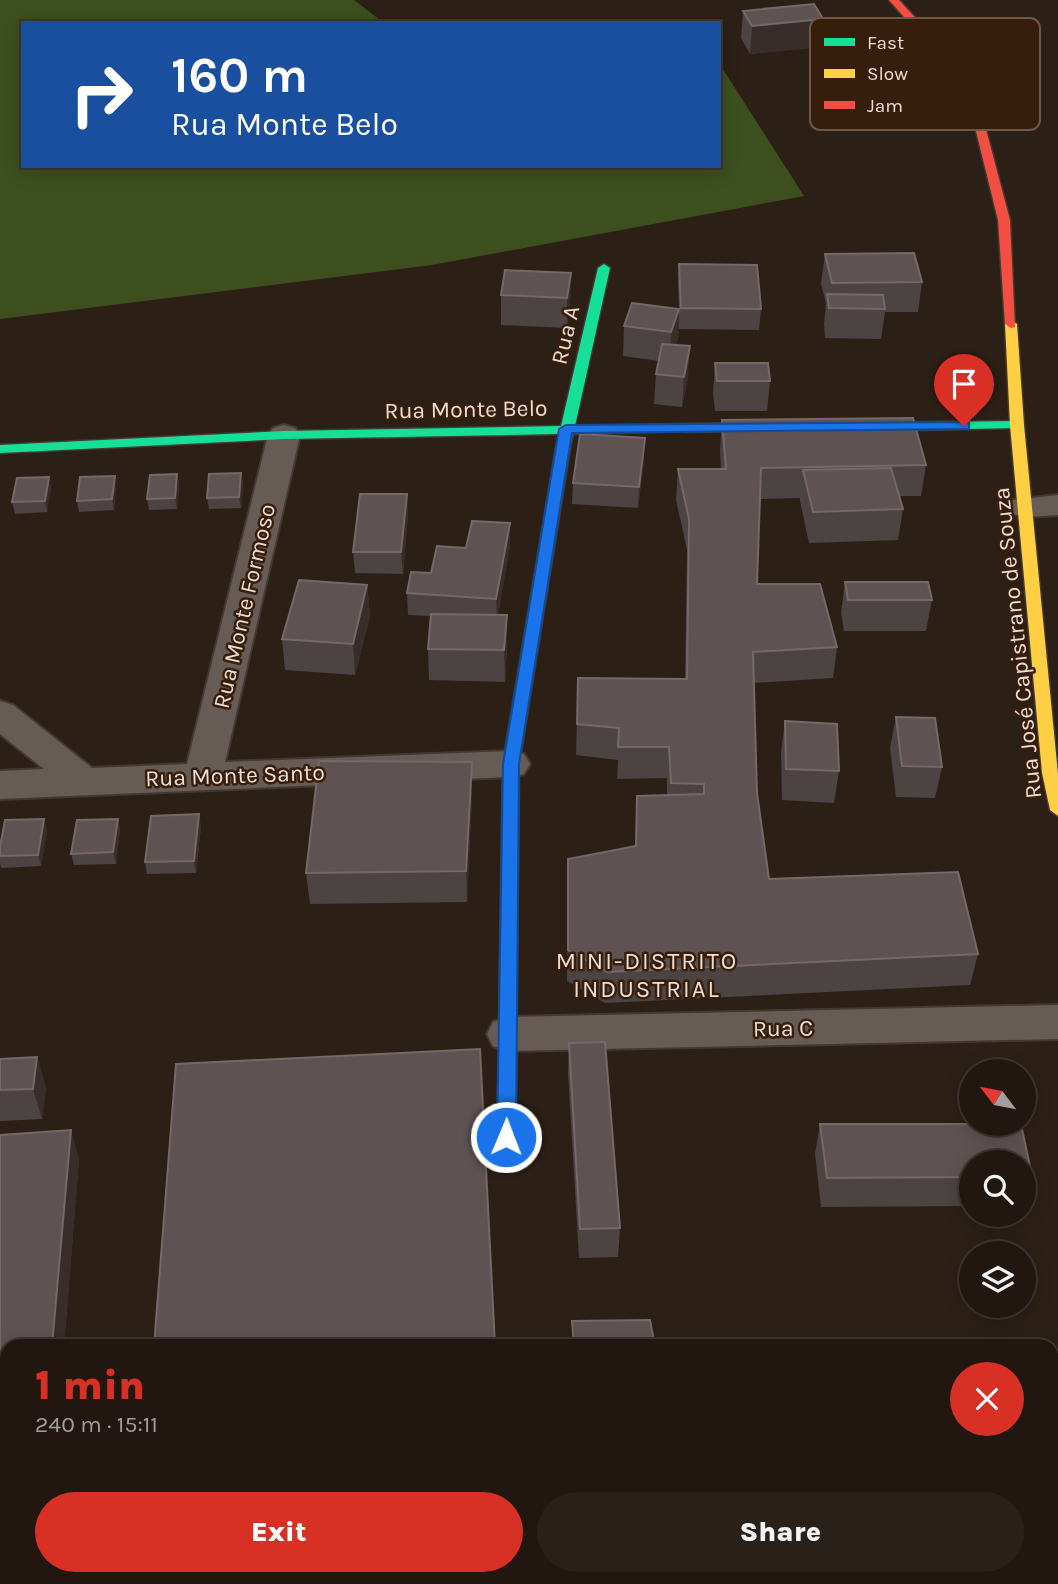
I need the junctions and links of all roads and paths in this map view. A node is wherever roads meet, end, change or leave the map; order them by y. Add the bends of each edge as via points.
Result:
1 (894, 0) edge
2 (910, 18) edge
3 (981, 130) edge
4 (604, 268) dead end
5 (1017, 425) junction
6 (785, 427) edge
7 (839, 427) edge
8 (566, 429) junction
9 (284, 435) junction
10 (0, 449) edge
11 (1058, 505) edge
12 (1025, 507) junction
13 (0, 714) edge
14 (511, 764) junction
15 (203, 776) junction
16 (83, 781) junction
17 (0, 785) edge
18 (1058, 810) edge
19 (1058, 1022) edge
20 (508, 1034) junction
21 (506, 1163) dead end

1 - 2 street, Rua José Capistrano de Souza
3 - 5 street, Rua José Capistrano de Souza via 1004,220
4 - 8 street, Rua A
5 - 7 street
5 - 12 street, Rua José Capistrano de Souza
6 - 8 street, Rua Monte Belo
8 - 9 street, Rua Monte Belo
8 - 14 street, Rua A
9 - 10 street, Rua Monte Belo
9 - 15 street, Rua Monte Formoso
11 - 12 street
12 - 18 street, Rua José Capistrano de Souza via 1050,772
13 - 16 street
14 - 15 street, Rua Monte Santo
14 - 20 street, Rua A
15 - 16 street, Rua Monte Santo
16 - 17 street, Rua Monte Santo
19 - 20 street, Rua C
20 - 21 street, Rua A

